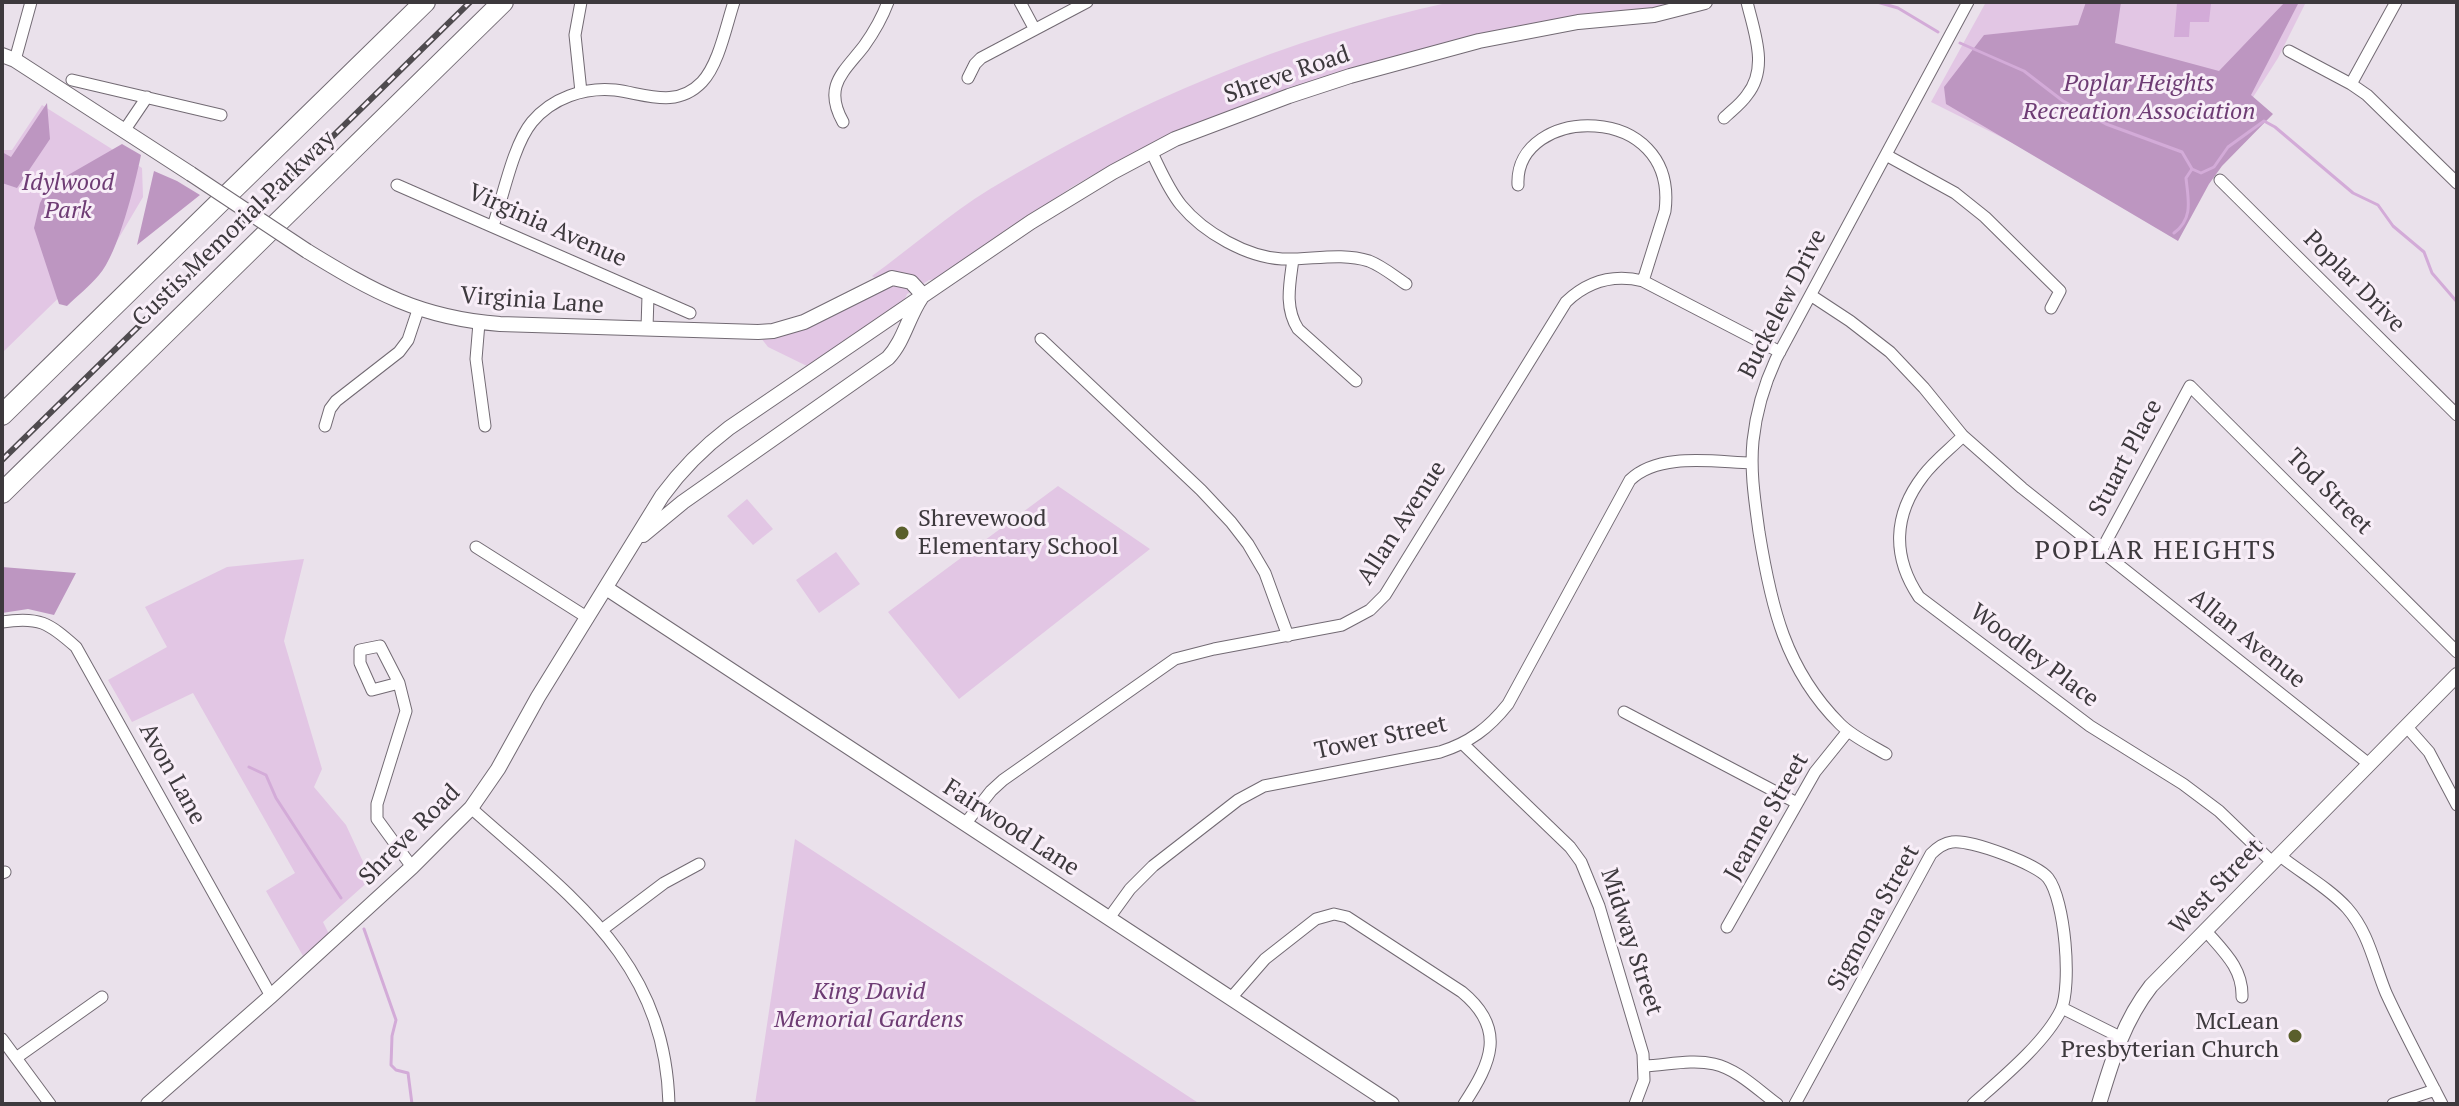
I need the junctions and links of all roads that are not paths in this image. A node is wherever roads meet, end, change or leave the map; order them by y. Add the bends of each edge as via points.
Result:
1 (31, 2) edge
2 (425, 2) edge
3 (503, 2) edge
4 (581, 2) edge
5 (734, 2) edge
6 (888, 2) edge
7 (1020, 2) edge
8 (1087, 2) edge
9 (1705, 2) edge
10 (1747, 2) edge
11 (1968, 2) edge
12 (2396, 2) edge
13 (1034, 28) junction
14 (2289, 51) dead end
15 (9, 58) edge
16 (968, 78) dead end
17 (72, 80) dead end
18 (2351, 84) junction
19 (581, 92) junction
20 (147, 97) junction
21 (221, 115) dead end
22 (1724, 118) dead end
23 (843, 122) dead end
24 (124, 131) junction
25 (1151, 151) junction
26 (1886, 155) junction
27 (2457, 165) edge
28 (2447, 174) junction
29 (2220, 180) dead end
30 (2457, 183) edge
31 (397, 185) dead end
32 (1518, 185) dead end
33 (493, 226) junction
34 (1293, 259) junction
35 (1643, 281) junction
36 (1406, 284) dead end
37 (923, 295) junction
38 (648, 296) junction
39 (1812, 296) junction
40 (118, 302) junction
41 (2051, 308) dead end
42 (418, 310) junction
43 (690, 313) dead end
44 (890, 317) junction
45 (479, 323) junction
46 (647, 328) junction
47 (902, 335) junction
48 (1041, 339) dead end
49 (1780, 352) junction
50 (1356, 381) dead end
51 (2190, 386) joint
52 (2, 403) edge
53 (2, 415) edge
54 (2457, 415) edge
55 (2, 425) edge
56 (325, 426) dead end
57 (485, 426) dead end
58 (1963, 436) junction
59 (1752, 463) junction
60 (2, 493) edge
61 (635, 541) junction
62 (476, 547) dead end
63 (2101, 551) junction
64 (606, 588) junction
65 (588, 618) junction
66 (2, 622) edge
67 (1288, 636) junction
68 (2457, 652) edge
69 (2457, 675) edge
70 (399, 683) dead end
71 (1624, 712) dead end
72 (2406, 726) junction
73 (1848, 731) junction
74 (1463, 744) junction
75 (1886, 754) dead end
76 (2369, 764) junction
77 (1797, 803) junction
78 (2457, 805) edge
79 (471, 808) junction
80 (965, 824) junction
81 (2275, 859) junction
82 (699, 864) dead end
83 (412, 867) junction
84 (1109, 918) junction
85 (1727, 927) dead end
86 (603, 929) junction
87 (2205, 930) junction
88 (271, 996) junction
89 (102, 997) dead end
90 (2242, 997) dead end
91 (1231, 998) junction
92 (2062, 1008) junction
93 (2120, 1037) junction
94 (2, 1039) edge
95 (16, 1058) junction
96 (1645, 1066) junction
97 (2435, 1090) junction
98 (50, 1104) edge
99 (148, 1104) edge
100 (669, 1104) edge
101 (1392, 1104) edge
102 (1464, 1104) edge
103 (1635, 1104) edge
104 (1777, 1104) edge
105 (1795, 1104) edge
106 (1973, 1104) edge
107 (2099, 1104) edge
108 (2393, 1104) edge
109 (2442, 1104) edge

1 - 15 street
2 - 40 highway, Custis Memorial Parkway
3 - 60 highway, Custis Memorial Parkway
4 - 19 street via 575,35
5 - 19 street via 713,65 694,89 667,99 616,90
6 - 23 street via 873,33 836,83 835,103
7 - 13 street
8 - 13 street
9 - 25 main road, Shreve Road via 1465,45 1289,96
10 - 22 street via 1758,75
11 - 26 street, Buckelew Drive
12 - 18 street
13 - 16 street via 981,58
14 - 18 street
15 - 24 main road, Virginia Lane
17 - 20 street
18 - 28 street
19 - 33 street via 554,102 532,123 517,149
20 - 21 street
20 - 24 street
24 - 42 main road, Virginia Lane, bridge via 369,289
25 - 34 street via 1179,203 1196,220 1250,254
25 - 37 main road, Shreve Road via 1077,193
26 - 39 street, Buckelew Drive
26 - 41 street via 1945,187 1985,217 2060,291
27 - 28 street
28 - 30 street
29 - 54 street, Poplar Drive
31 - 33 street, Virginia Avenue
32 - 35 street via 1527,152 1561,130 1598,126 1638,140 1656,159 1667,199
33 - 38 street, Virginia Avenue
34 - 36 street via 1358,258
34 - 50 street via 1288,300 1293,321
35 - 49 street, Allan Avenue
35 - 67 street, Allan Avenue via 1609,279 1566,302 1381,600 1350,622
37 - 44 main road, Shreve Road
37 - 46 main road, Virginia Lane via 911,282 892,278 782,329
37 - 47 main road, Shreve Road
38 - 43 street, Virginia Avenue
38 - 46 street
39 - 49 street, Buckelew Drive
39 - 58 street, Allan Avenue via 1890,352
40 - 52 highway
40 - 53 highway, Custis Memorial Parkway
40 - 55 highway
42 - 45 main road, Virginia Lane
42 - 56 street via 399,352 336,401
44 - 47 main road via 898,320
44 - 61 main road, Shreve Road via 713,440 669,487
45 - 46 main road, Virginia Lane
45 - 57 street via 476,359
47 - 61 main road, Shreve Road via 888,358
48 - 67 street via 1231,522 1265,573
49 - 59 street, Buckelew Drive via 1756,418
51 - 63 street, Stuart Place
51 - 68 street, Tod Street
58 - 63 street, Allan Avenue
58 - 81 street, Woodley Place via 1923,476 1902,518 1900,557 1919,597 2090,726 2183,784
59 - 73 street, Buckelew Drive via 1774,613 1806,682
59 - 74 street, Tower Street via 1671,462 1645,468 1630,480 1508,704 1489,727
61 - 64 main road, Shreve Road
62 - 65 street
63 - 76 street, Allan Avenue
64 - 65 main road, Shreve Road
64 - 80 main road, Fairwood Lane
65 - 79 main road, Shreve Road
66 - 88 street, Avon Lane via 39,620 76,647
67 - 80 street, Allan Avenue via 1189,654 1167,664 1003,780
69 - 72 main road, West Street
70 - 83 street via 406,711 377,819
71 - 77 street
72 - 76 main road, West Street
72 - 78 street via 2429,752
73 - 75 street, Buckelew Drive
73 - 77 street, Jeanne Street
74 - 84 street, Tower Street via 1264,786 1153,866
74 - 96 street, Midway Street via 1581,862 1599,906
76 - 81 main road, West Street
77 - 85 street, Jeanne Street
79 - 83 main road, Shreve Road
79 - 86 street
80 - 84 main road, Fairwood Lane
81 - 87 main road, West Street
81 - 97 street, Woodley Place via 2333,894 2353,916
82 - 86 street via 654,889
83 - 88 main road, Shreve Road
84 - 91 main road, Fairwood Lane
86 - 100 street via 630,968 652,1016
87 - 90 street via 2236,967
87 - 93 main road, West Street via 2138,1002
88 - 99 main road, Shreve Road
89 - 95 street
91 - 101 main road, Fairwood Lane
91 - 102 street via 1265,959 1316,919 1347,917 1462,992 1483,1015 1490,1040 1487,1067
92 - 93 street
92 - 105 street, Sigmona Street via 2067,969 2049,879 2030,864 1966,843 1943,845 1925,863
92 - 106 street via 2043,1037
93 - 107 main road, West Street
94 - 95 street
95 - 98 street
96 - 103 street
96 - 104 street via 1717,1064
97 - 108 street
97 - 109 street, Woodley Place

